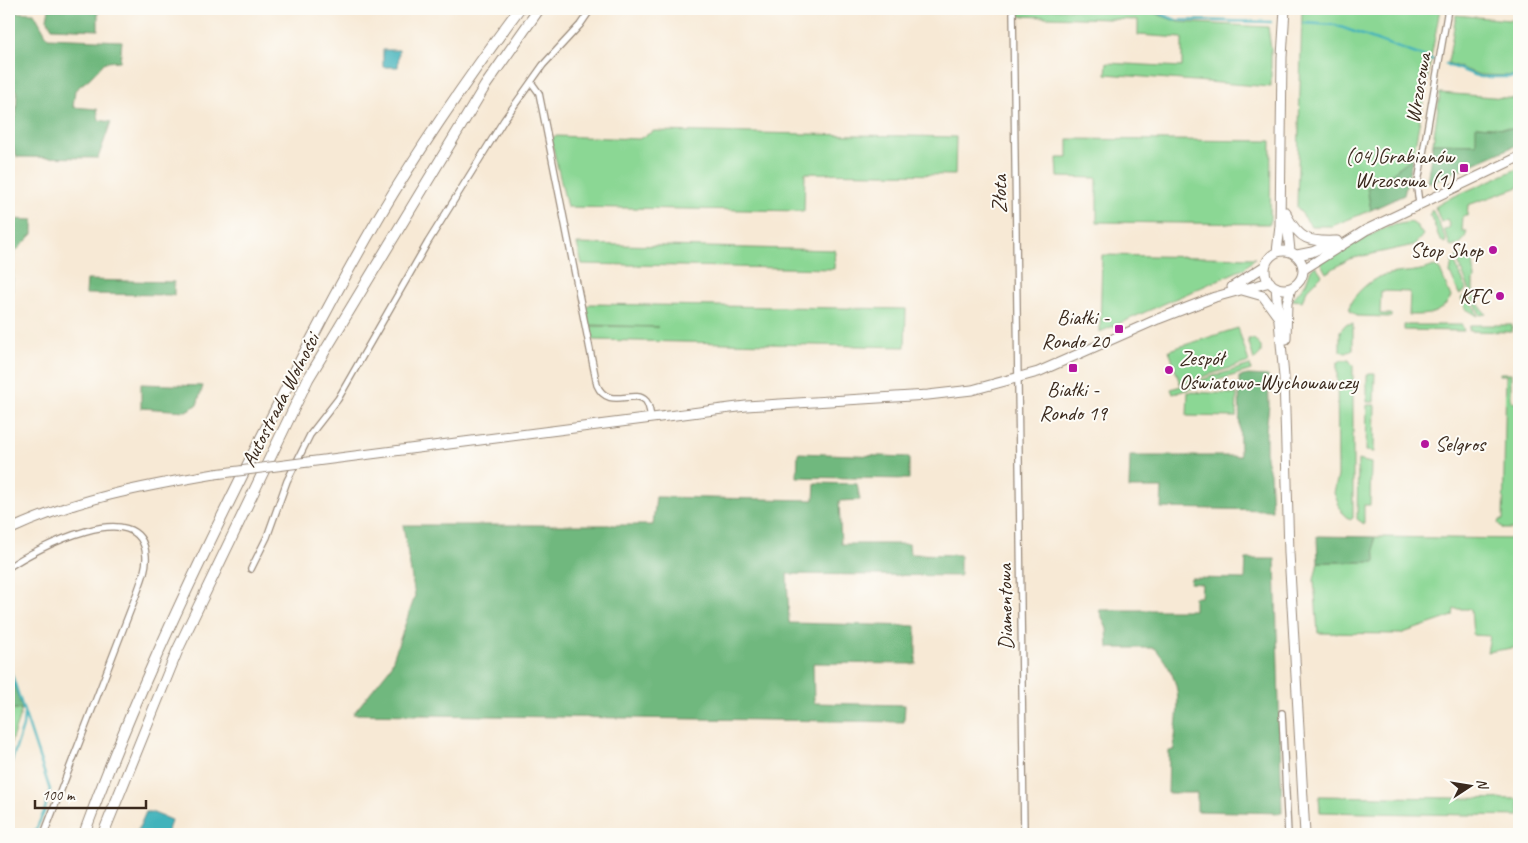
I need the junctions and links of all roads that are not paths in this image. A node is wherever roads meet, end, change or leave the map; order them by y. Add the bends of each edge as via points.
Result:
1 (519, 9) edge
2 (540, 9) edge
3 (591, 9) edge
4 (1013, 9) edge
5 (1285, 9) edge
6 (1448, 9) edge
7 (1285, 28) junction
8 (531, 82) junction
9 (1519, 157) edge
10 (1419, 203) junction
11 (1286, 214) junction
12 (1366, 230) junction
13 (1335, 242) junction
14 (1277, 252) junction
15 (1294, 253) junction
16 (1265, 266) junction
17 (1304, 269) junction
18 (1273, 285) junction
19 (1291, 288) junction
20 (1240, 289) junction
21 (1215, 296) junction
22 (1280, 318) junction
23 (1284, 377) junction
24 (1018, 379) junction
25 (651, 417) junction
26 (9, 530) edge
27 (9, 567) edge
28 (252, 569) dead end
29 (1282, 714) dead end
30 (44, 834) edge
31 (84, 834) edge
32 (103, 834) edge
33 (1024, 834) edge
34 (1288, 834) edge
35 (1305, 834) edge

1 - 31 highway, Autostrada Wolności via 473,71 381,214 289,380 158,648
2 - 32 highway, Autostrada Wolności via 485,86 308,379 178,649
3 - 8 street
4 - 24 street, Złota
5 - 7 main road
6 - 10 street, Wrzosowa via 1418,188
7 - 11 main road via 1288,79
7 - 14 main road
8 - 25 street via 539,93 597,386 611,398 642,398 647,402
8 - 28 street via 428,242 338,399 310,435 287,481
9 - 10 main road
10 - 12 main road
11 - 13 main road via 1304,238
11 - 15 main road
12 - 13 main road
12 - 17 main road
13 - 15 main road via 1312,252
14 - 15 main road
14 - 16 main road
15 - 17 main road
16 - 18 main road via 1266,275
16 - 21 main road
17 - 19 main road via 1300,282
18 - 19 main road
18 - 20 main road
18 - 22 main road
19 - 23 main road via 1287,303
20 - 21 main road
20 - 22 main road via 1263,296
21 - 24 main road
22 - 23 main road
23 - 35 main road via 1289,553
24 - 25 main road via 944,394 746,406
24 - 33 street, Diamentowa
25 - 26 main road, bridge via 215,474 108,494
27 - 30 street via 25,556 70,536 112,526 135,534 147,558 137,594
29 - 34 street

